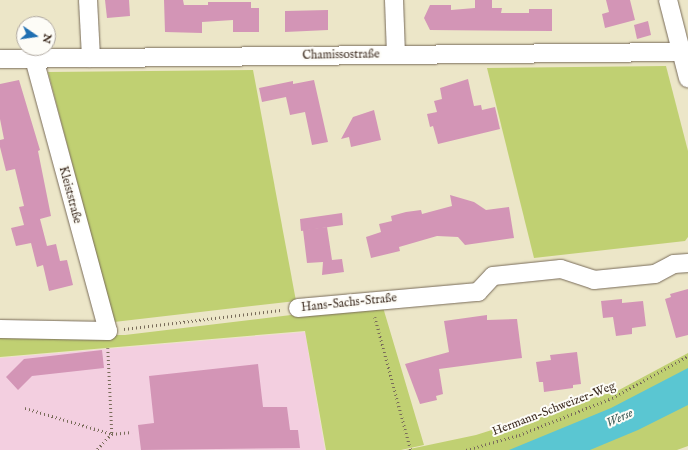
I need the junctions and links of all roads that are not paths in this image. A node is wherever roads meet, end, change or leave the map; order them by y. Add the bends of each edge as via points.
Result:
1 (88, 0) edge
2 (394, 0) edge
3 (668, 0) edge
4 (682, 52) junction
5 (396, 54) junction
6 (91, 58) junction
7 (0, 59) edge
8 (34, 59) junction
9 (688, 78) edge
10 (688, 263) edge
11 (298, 308) road end
12 (0, 329) edge

1 - 6 street
2 - 5 street
3 - 4 street
4 - 5 street, Chamissostraße
4 - 9 street
5 - 6 street, Chamissostraße
6 - 8 street, Chamissostraße
7 - 8 street, Chamissostraße
8 - 12 street, Kleiststraße via 108,331
10 - 11 street, Hans-Sachs-Straße via 674,264 655,274 594,280 561,269 493,276 478,292

